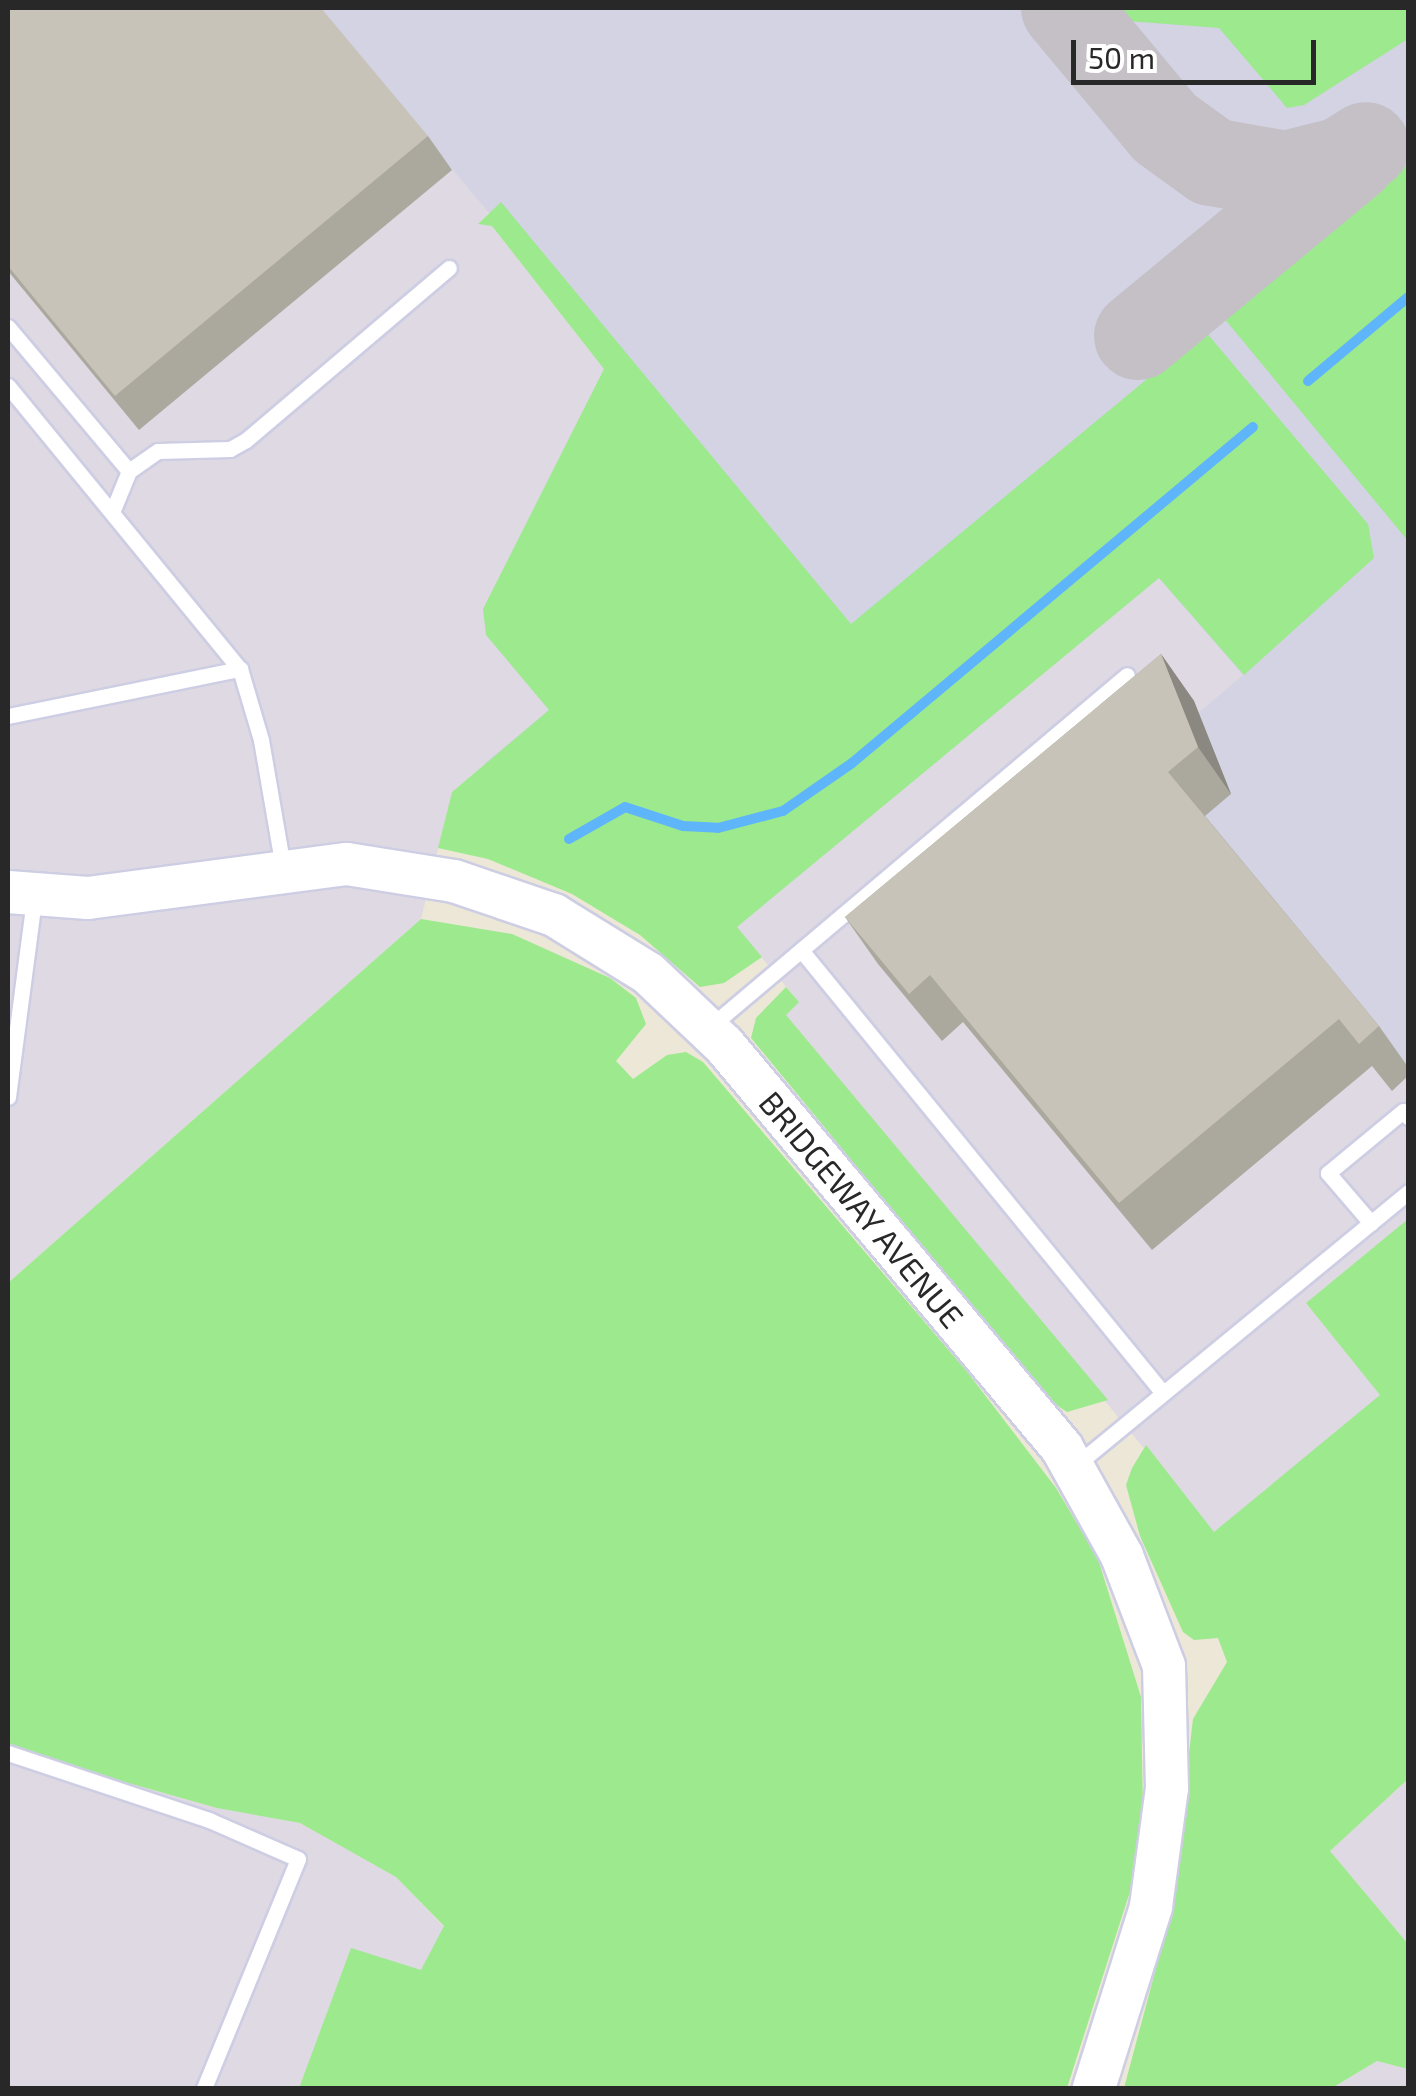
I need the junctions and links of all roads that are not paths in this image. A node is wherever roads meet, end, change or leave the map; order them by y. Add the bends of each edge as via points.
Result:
1 (449, 268) dead end
2 (8, 327) edge
3 (8, 386) edge
4 (129, 471) junction
5 (113, 510) junction
6 (240, 669) junction
7 (1127, 675) dead end
8 (8, 716) edge
9 (284, 873) junction
10 (21, 894) edge
11 (801, 950) junction
12 (708, 1029) junction
13 (8, 1097) edge
14 (1408, 1117) edge
15 (1408, 1192) edge
16 (1372, 1222) junction
17 (1163, 1394) junction
18 (1073, 1468) junction
19 (8, 1753) edge
20 (204, 2088) edge
21 (1094, 2088) edge

1 - 4 lane via 246,440 230,449 158,450
2 - 4 lane
3 - 5 lane
4 - 5 lane
5 - 6 lane
6 - 8 lane
6 - 9 lane via 262,740
7 - 11 lane
9 - 10 street, BRIDGEWAY AVENUE via 88,898
9 - 12 street, BRIDGEWAY AVENUE via 347,864 454,882 554,915 648,972
10 - 13 lane
11 - 12 lane
11 - 17 lane
12 - 18 street, BRIDGEWAY AVENUE
14 - 16 lane via 1403,1111 1328,1172
15 - 16 lane
16 - 17 lane
17 - 18 lane
18 - 21 street, BRIDGEWAY AVENUE via 1122,1556 1164,1666 1166,1788 1151,1906
19 - 20 lane via 209,1820 298,1859

